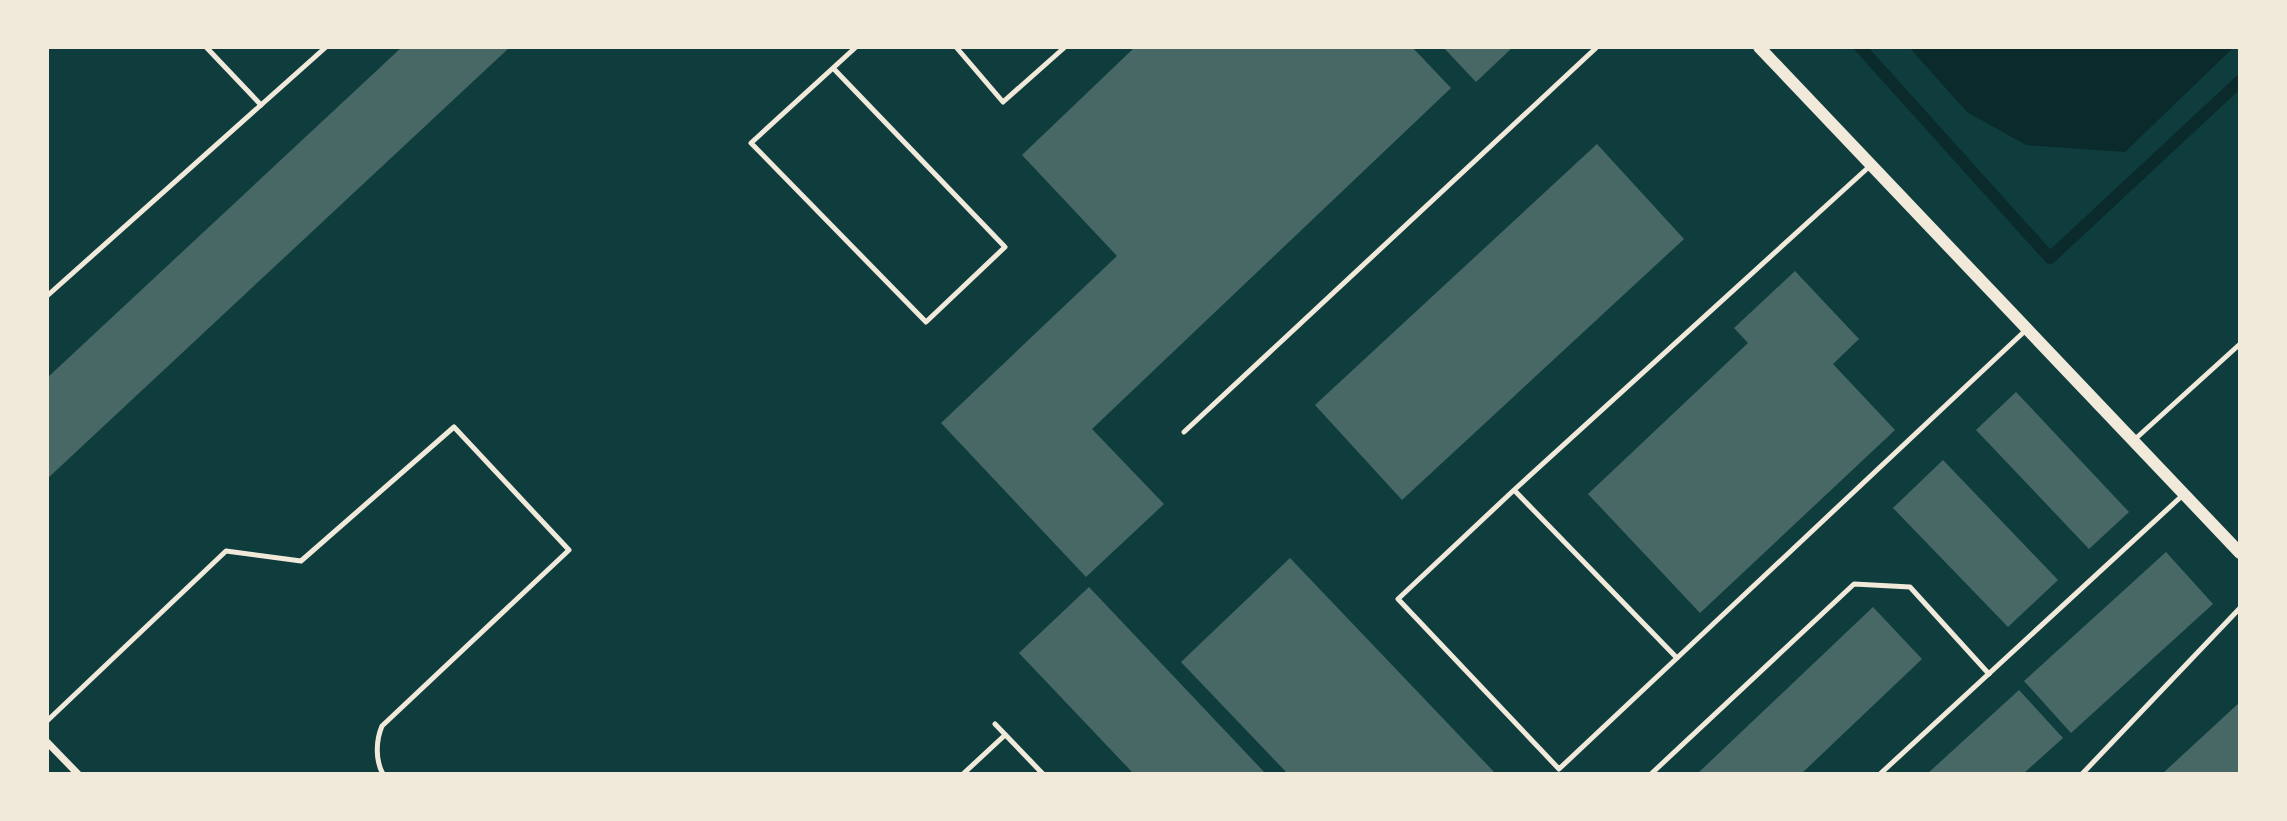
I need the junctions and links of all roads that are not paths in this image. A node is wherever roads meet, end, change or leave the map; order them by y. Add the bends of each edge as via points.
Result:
1 (206, 47) edge
2 (326, 47) edge
3 (856, 47) edge
4 (956, 47) edge
5 (1065, 47) edge
6 (1597, 47) edge
7 (1759, 47) edge
8 (833, 68) junction
9 (261, 105) junction
10 (1871, 165) junction
11 (47, 296) edge
12 (2027, 329) junction
13 (2240, 344) edge
14 (1184, 432) dead end
15 (2133, 441) junction
16 (1514, 490) junction
17 (2184, 494) junction
18 (2240, 553) edge
19 (2240, 608) edge
20 (1677, 658) junction
21 (1989, 674) junction
22 (47, 722) edge
23 (995, 724) dead end
24 (1005, 735) junction
25 (47, 742) edge
26 (78, 774) edge
27 (383, 774) edge
28 (963, 774) edge
29 (1043, 774) edge
30 (1651, 774) edge
31 (1880, 774) edge
32 (2082, 774) edge

1 - 9 lane
2 - 9 lane
3 - 8 lane
4 - 5 lane via 1003,102
6 - 14 lane
7 - 10 street
8 - 8 lane via 751,143 926,322 1005,247
9 - 11 lane
10 - 12 street
10 - 16 lane
12 - 15 street
12 - 20 lane
13 - 15 lane
15 - 17 street
16 - 20 lane
16 - 20 lane via 1398,599 1559,769
17 - 18 street
17 - 21 lane
19 - 32 lane
21 - 30 lane via 1909,587 1854,584
21 - 31 lane
22 - 27 lane via 226,551 301,561 454,427 569,550 382,726 377,738
23 - 24 lane
24 - 28 lane
24 - 29 lane
25 - 26 street

